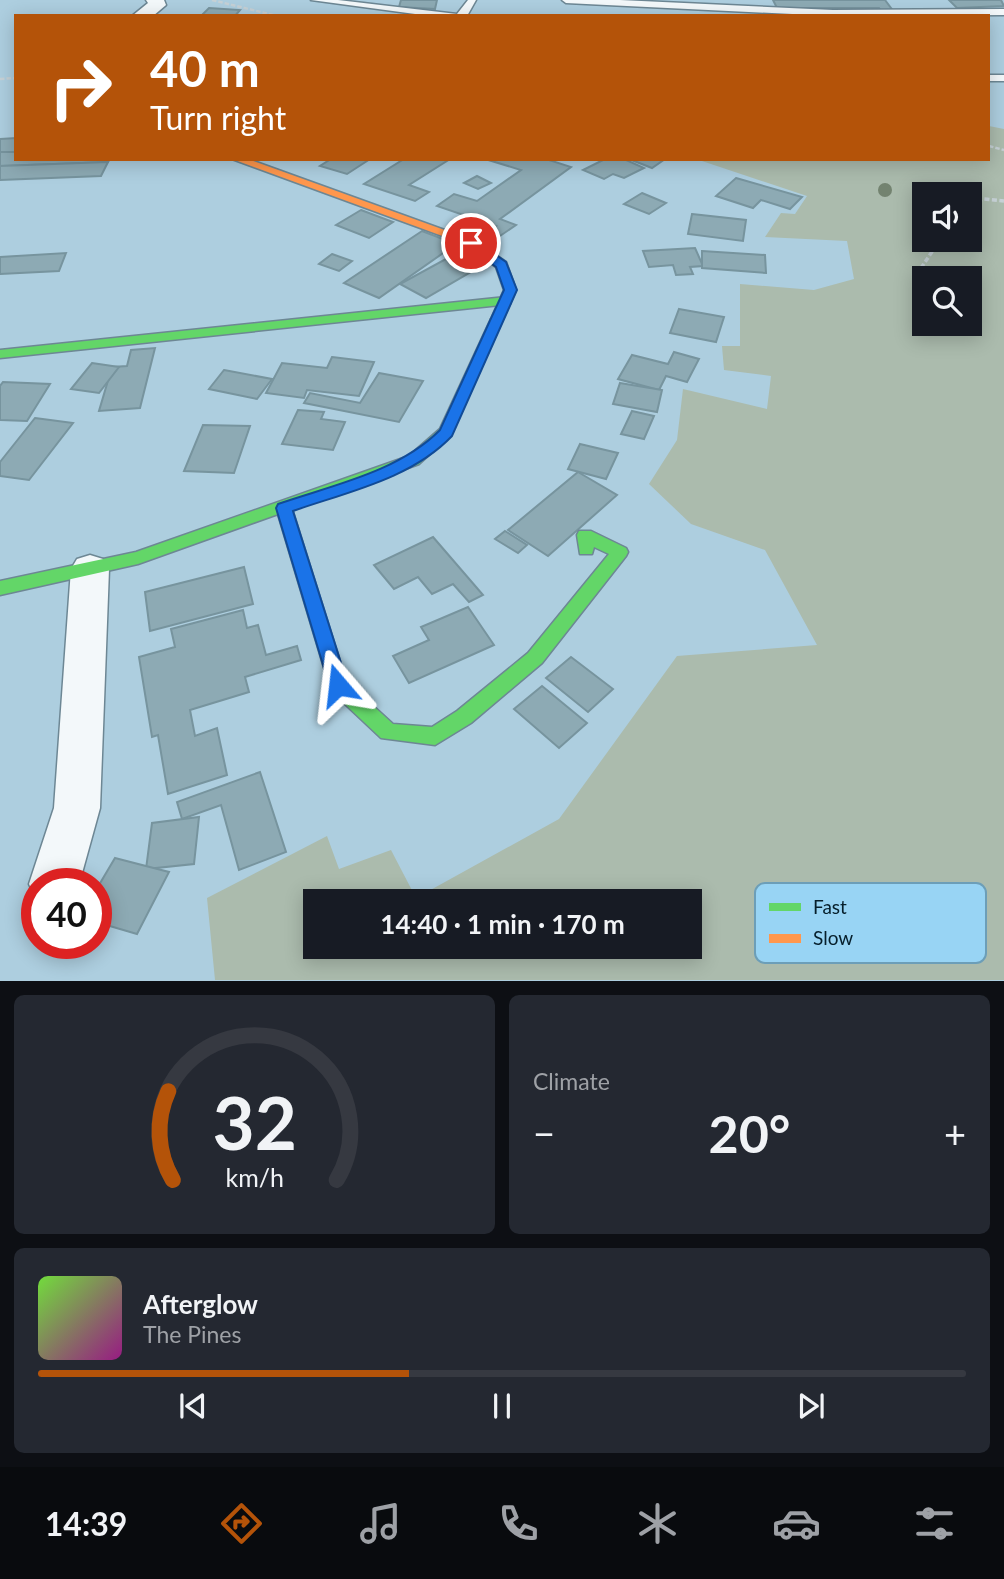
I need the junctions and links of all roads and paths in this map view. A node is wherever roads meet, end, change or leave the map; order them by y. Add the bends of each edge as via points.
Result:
1 (155, 0) edge
2 (212, 0) edge
3 (315, 0) edge
4 (566, 0) edge
5 (921, 0) edge
6 (381, 4) edge
7 (736, 5) edge
8 (1004, 12) edge
9 (932, 13) junction
10 (144, 14) edge
11 (269, 14) edge
12 (444, 14) edge
13 (243, 161) edge
14 (982, 199) edge
15 (1004, 201) edge
16 (506, 301) junction
17 (0, 354) edge
18 (284, 508) junction
19 (586, 550) dead end
20 (90, 569) junction
21 (0, 588) edge
22 (59, 868) edge

1 - 10 street via 157,5
2 - 11 path
3 - 6 lane
4 - 7 lane
5 - 9 lane
6 - 12 lane
7 - 9 lane
8 - 9 lane
13 - 16 street via 471,243 502,265 510,290
14 - 15 path
16 - 17 street
16 - 18 street via 446,432 432,447 393,470
18 - 19 street via 338,685 388,732 435,736 464,718 535,658 620,552 585,534
18 - 20 street via 138,558
20 - 21 street
20 - 22 street via 77,808

